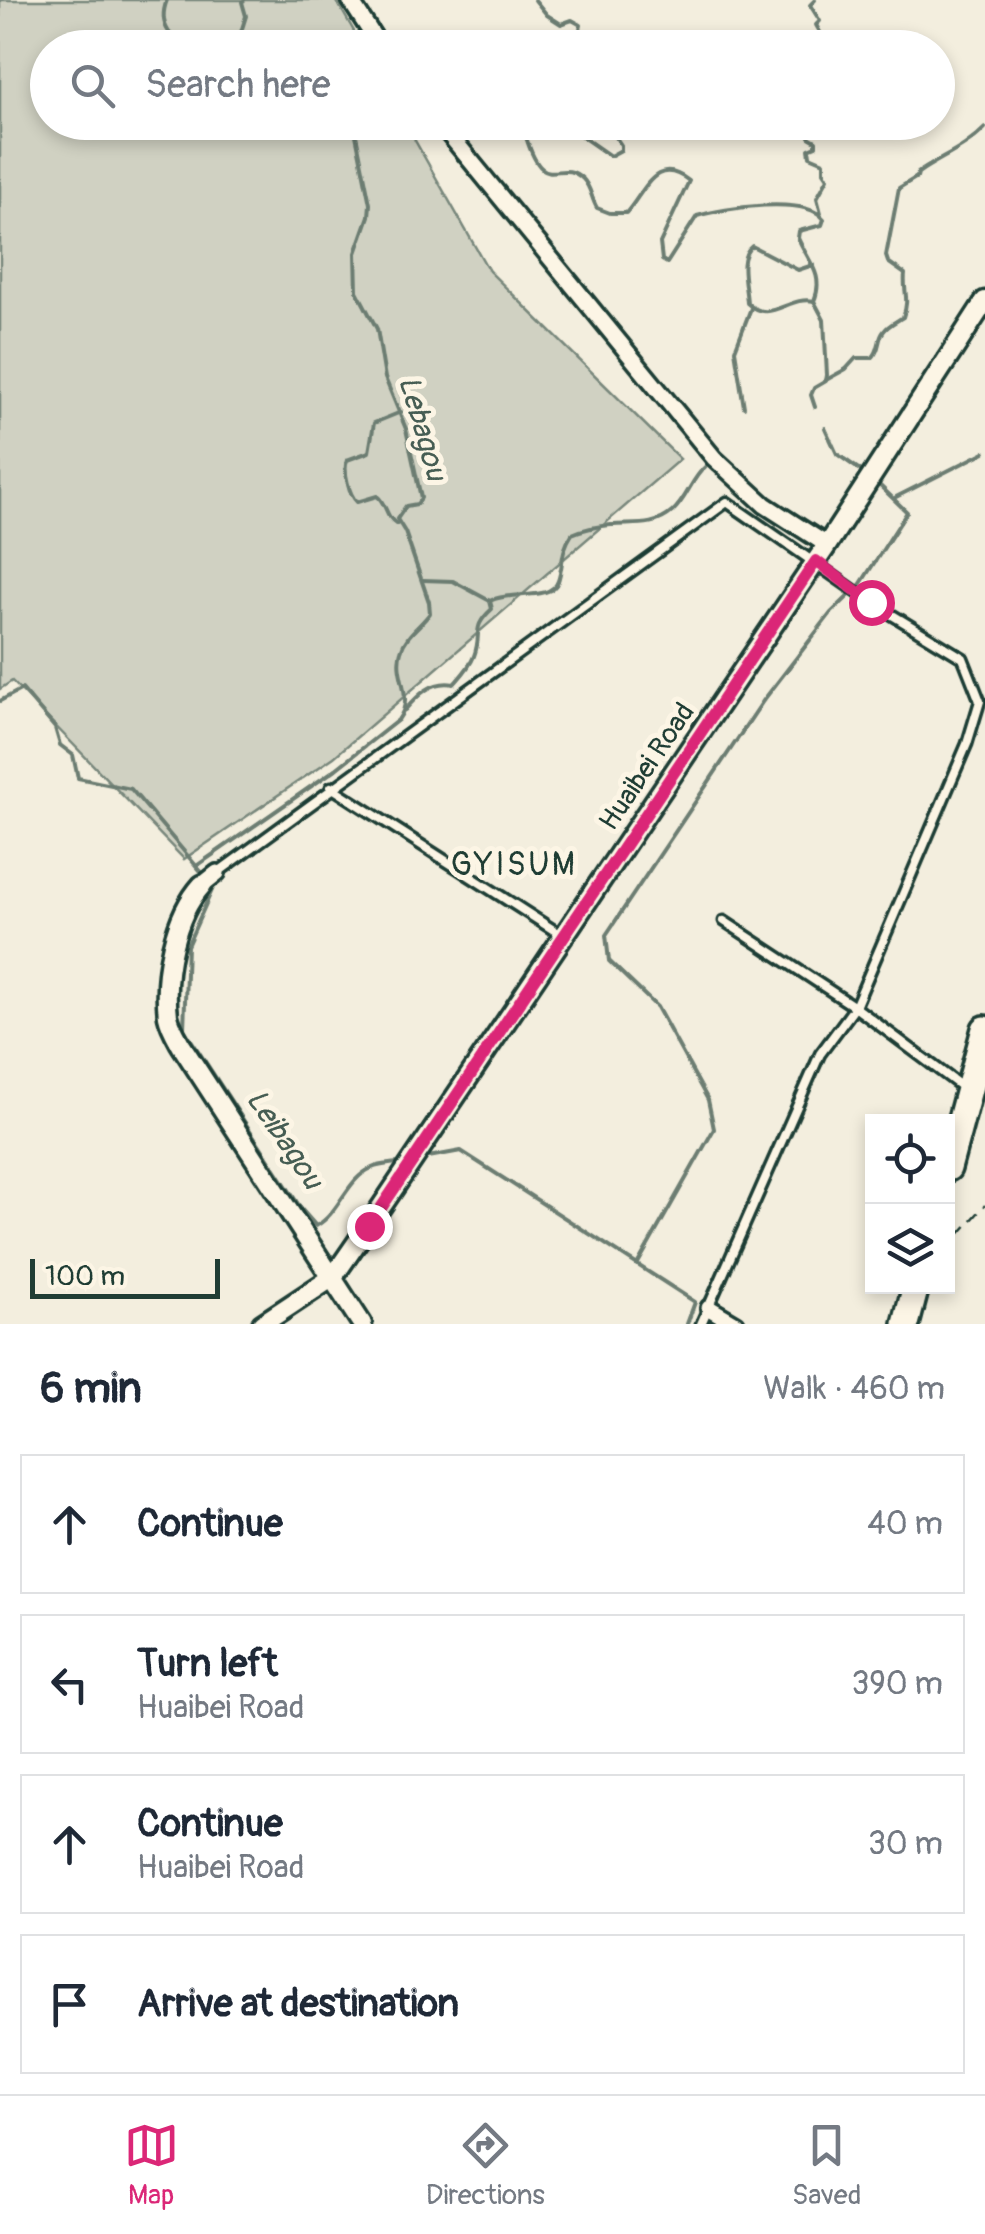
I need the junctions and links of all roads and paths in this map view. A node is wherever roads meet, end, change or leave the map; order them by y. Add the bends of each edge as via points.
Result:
1 (350, 0) edge
2 (369, 30) edge
3 (454, 140) edge
4 (985, 300) edge
5 (827, 546) junction
6 (816, 561) junction
7 (985, 669) edge
8 (971, 672) junction
9 (331, 788) junction
10 (209, 879) joint
11 (724, 922) dead end
12 (566, 938) junction
13 (855, 1007) junction
14 (985, 1029) edge
15 (968, 1092) junction
16 (955, 1141) edge
17 (985, 1205) edge
18 (955, 1238) edge
19 (332, 1278) junction
20 (914, 1294) edge
21 (709, 1308) junction
22 (262, 1324) edge
23 (362, 1324) edge
24 (701, 1324) edge
25 (736, 1324) edge
26 (906, 1324) edge

1 - 2 street
3 - 5 street via 714,458 764,505
4 - 5 street, Huaibei Road
5 - 6 street, Huaibei Road
6 - 8 lane via 962,658
6 - 9 lane via 727,502
6 - 12 street, Huaibei Road
7 - 8 lane
8 - 13 lane via 980,701 967,744
9 - 10 lane
9 - 12 lane
10 - 19 street via 180,917 168,1019
11 - 13 lane
12 - 19 street, Huaibei Road
13 - 15 lane
13 - 21 lane via 820,1054
14 - 15 highway
15 - 16 highway
17 - 18 path
19 - 22 street, Huaibei Road
19 - 23 street
20 - 26 highway
21 - 24 lane
21 - 25 street

